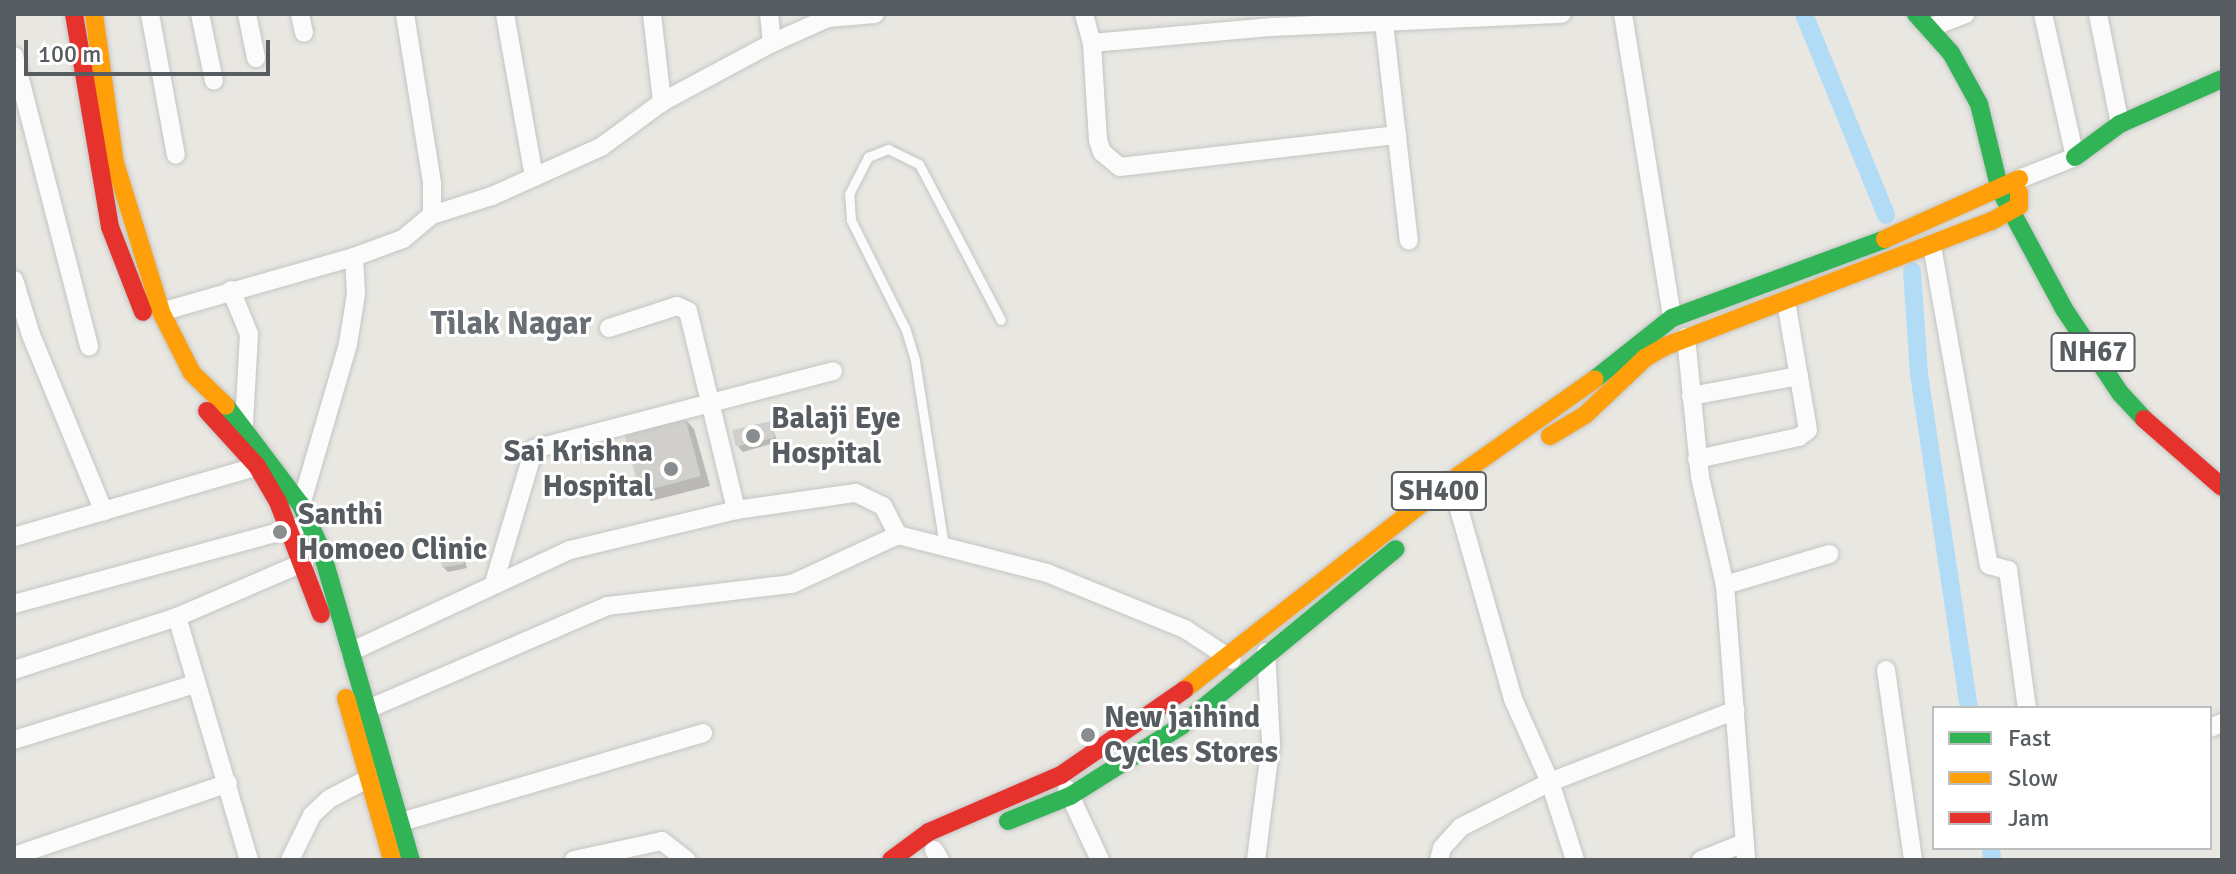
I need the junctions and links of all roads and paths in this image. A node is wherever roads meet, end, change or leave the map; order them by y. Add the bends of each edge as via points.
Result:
1 (74, 14) edge
2 (94, 14) edge
3 (150, 14) edge
4 (200, 14) edge
5 (247, 14) edge
6 (405, 14) edge
7 (505, 14) edge
8 (652, 14) edge
9 (769, 14) edge
10 (875, 14) edge
11 (1084, 14) edge
12 (1562, 14) edge
13 (1623, 14) edge
14 (1965, 14) edge
15 (2043, 14) edge
16 (2098, 14) edge
17 (1492, 15) edge
18 (1384, 18) edge
19 (1922, 19) edge
20 (1271, 20) edge
21 (772, 43) junction
22 (1092, 43) junction
23 (14, 56) edge
24 (256, 58) dead end
25 (2222, 79) edge
26 (214, 81) dead end
27 (662, 102) junction
28 (2120, 124) junction
29 (1987, 125) junction
30 (1397, 135) junction
31 (176, 155) dead end
32 (2075, 157) junction
33 (534, 177) junction
34 (2019, 179) junction
35 (2000, 190) junction
36 (2011, 212) junction
37 (432, 215) junction
38 (1409, 241) dead end
39 (1932, 246) junction
40 (354, 257) junction
41 (14, 280) edge
42 (2072, 281) dead end
43 (231, 290) junction
44 (1786, 301) junction
45 (161, 312) junction
46 (1672, 318) junction
47 (1001, 320) dead end
48 (609, 328) dead end
49 (1686, 337) junction
50 (89, 346) dead end
51 (833, 371) dead end
52 (1799, 376) junction
53 (2148, 394) dead end
54 (1691, 396) junction
55 (710, 402) junction
56 (244, 424) junction
57 (1697, 459) junction
58 (2222, 462) edge
59 (266, 464) junction
60 (2222, 487) edge
61 (1454, 490) junction
62 (301, 505) junction
63 (736, 510) junction
64 (104, 512) junction
65 (310, 525) junction
66 (291, 528) junction
67 (898, 535) junction
68 (14, 537) edge
69 (944, 546) junction
70 (1829, 554) dead end
71 (305, 562) junction
72 (494, 583) junction
73 (1725, 585) junction
74 (14, 604) edge
75 (177, 617) junction
76 (1263, 626) junction
77 (350, 652) junction
78 (1266, 655) junction
79 (1228, 656) junction
80 (14, 670) edge
81 (1886, 670) dead end
82 (1244, 673) junction
83 (195, 684) junction
84 (2027, 706) edge
85 (368, 709) junction
86 (1736, 710) junction
87 (703, 733) dead end
88 (14, 740) edge
89 (387, 770) junction
90 (1061, 775) junction
91 (369, 778) junction
92 (1550, 782) junction
93 (228, 783) junction
94 (1070, 796) junction
95 (401, 822) junction
96 (1745, 852) edge
97 (937, 855) edge
98 (14, 856) edge
99 (249, 860) edge
100 (290, 860) edge
101 (392, 860) edge
102 (411, 860) edge
103 (574, 860) edge
104 (686, 860) edge
105 (891, 860) edge
106 (917, 860) edge
107 (1100, 860) edge
108 (1256, 860) edge
109 (1439, 860) edge
110 (1575, 860) edge
111 (1701, 860) edge
112 (1913, 860) edge

1 - 59 main road via 110,227 146,322 174,377
2 - 45 main road via 115,163
3 - 31 street
4 - 26 street
5 - 24 street
6 - 37 street via 432,183
7 - 33 street
8 - 27 street
9 - 21 street
10 - 21 street via 828,18
11 - 22 street
12 - 17 street
13 - 46 street
14 - 19 street
15 - 32 street
16 - 28 street
17 - 18 street
18 - 20 street
18 - 30 street
19 - 29 main road, NH67 via 1951,53
20 - 22 street
21 - 27 street
22 - 30 street via 1098,140 1102,152 1120,167
23 - 50 street
25 - 28 main road
27 - 33 street via 601,147
28 - 32 main road
29 - 34 main road, NH67
29 - 35 main road, NH67
30 - 38 street
32 - 34 street
33 - 37 street
34 - 35 main road, SH400
34 - 36 main road via 2019,206
34 - 42 main road, NH67
35 - 36 main road, NH67
35 - 46 main road, SH400 via 1900,234
36 - 39 main road, SH400
36 - 60 main road, NH67 via 2064,309 2120,393 2155,431
37 - 40 street via 403,239
39 - 44 main road, SH400
39 - 84 street via 1989,565 2008,570
40 - 43 street
40 - 62 street via 356,294 348,344
41 - 64 street via 31,335
43 - 45 street
43 - 56 street via 249,334
44 - 49 main road, SH400
44 - 52 street
45 - 56 main road via 192,373
46 - 61 main road, SH400
47 - 69 lane via 919,164 888,149 868,157 849,194 851,220 905,328 915,360
48 - 55 street via 684,307
49 - 54 street
49 - 61 main road, SH400 via 1645,358 1585,415
51 - 55 street
52 - 54 street
52 - 57 street via 1805,435
53 - 58 main road, NH67
54 - 57 street
55 - 63 street
55 - 72 street via 534,449
56 - 59 main road
57 - 73 street
59 - 62 main road
59 - 64 street
59 - 66 main road
61 - 76 main road, SH400
61 - 78 main road, SH400
61 - 92 street via 1513,699
62 - 65 main road
63 - 67 street via 856,493 883,506
63 - 72 street via 570,550
64 - 68 street
65 - 66 street
65 - 77 main road
66 - 71 main road
66 - 74 street
67 - 69 street
67 - 85 street via 792,584 607,606
69 - 79 street via 1087,589 1185,629
70 - 73 street
71 - 75 street
71 - 91 main road
72 - 77 street
73 - 86 street
75 - 80 street
75 - 83 street
76 - 78 street
76 - 79 main road, SH400
77 - 85 main road
78 - 82 main road, SH400
78 - 108 street via 1271,743
79 - 82 street
79 - 90 main road, SH400 via 1143,722
81 - 112 street
82 - 94 main road, SH400 via 1181,726
83 - 88 street
83 - 93 street
85 - 89 main road
86 - 92 street
86 - 96 street
87 - 95 street
89 - 91 street
89 - 95 main road
90 - 94 street
90 - 105 main road, SH400 via 929,832
91 - 100 street via 329,799 312,815
91 - 101 main road
92 - 109 street via 1461,827 1442,848
92 - 110 street
93 - 98 street
93 - 99 street
94 - 97 main road, SH400
94 - 107 street
95 - 102 main road
96 - 111 street
97 - 106 main road, SH400
103 - 104 street via 662,841

